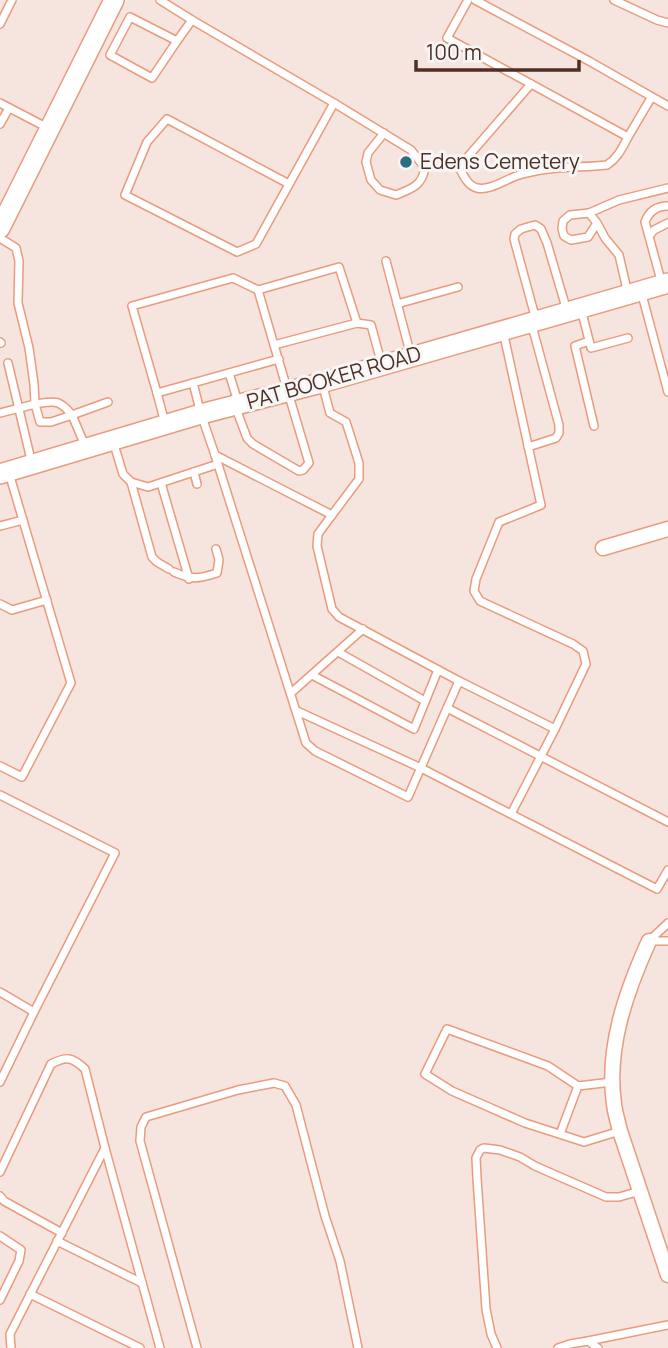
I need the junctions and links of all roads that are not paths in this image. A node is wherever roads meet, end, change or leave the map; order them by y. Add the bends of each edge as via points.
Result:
1 (12, 0) edge
2 (114, 0) edge
3 (160, 0) edge
4 (468, 0) edge
5 (475, 0) edge
6 (614, 0) edge
7 (192, 20) junction
8 (0, 23) edge
9 (668, 23) edge
10 (98, 31) junction
11 (119, 37) junction
12 (177, 41) junction
13 (531, 84) junction
14 (651, 97) junction
15 (0, 103) edge
16 (334, 103) junction
17 (668, 106) edge
18 (9, 108) junction
19 (0, 124) edge
20 (49, 128) junction
21 (384, 133) junction
22 (628, 137) junction
23 (289, 184) junction
24 (668, 188) edge
25 (668, 206) edge
26 (589, 213) junction
27 (597, 223) junction
28 (668, 223) edge
29 (0, 228) edge
30 (650, 235) junction
31 (0, 238) edge
32 (386, 261) dead end
33 (665, 284) edge
34 (458, 287) dead end
35 (258, 290) junction
36 (635, 293) junction
37 (397, 304) junction
38 (573, 310) junction
39 (534, 321) junction
40 (357, 323) junction
41 (502, 331) junction
42 (628, 338) dead end
43 (589, 341) junction
44 (274, 345) junction
45 (411, 357) junction
46 (279, 359) junction
47 (8, 363) dead end
48 (383, 365) junction
49 (229, 373) junction
50 (193, 383) junction
51 (321, 383) junction
52 (289, 391) junction
53 (157, 393) junction
54 (668, 393) edge
55 (108, 402) dead end
56 (36, 404) junction
57 (236, 405) junction
58 (20, 407) junction
59 (0, 413) edge
60 (201, 414) junction
61 (72, 415) junction
62 (165, 425) junction
63 (594, 426) dead end
64 (113, 440) junction
65 (528, 447) junction
66 (86, 448) junction
67 (215, 455) junction
68 (32, 464) junction
69 (218, 464) junction
70 (194, 472) junction
71 (4, 473) edge
72 (131, 482) junction
73 (161, 483) junction
74 (197, 484) dead end
75 (332, 515) junction
76 (23, 520) junction
77 (0, 526) edge
78 (668, 529) edge
79 (603, 548) dead end
80 (216, 549) dead end
81 (189, 579) junction
82 (47, 600) junction
83 (0, 604) edge
84 (363, 629) junction
85 (338, 652) junction
86 (438, 670) junction
87 (312, 675) junction
88 (459, 681) junction
89 (291, 693) junction
90 (425, 701) junction
91 (447, 708) junction
92 (297, 711) junction
93 (555, 729) junction
94 (541, 757) junction
95 (0, 766) edge
96 (421, 768) junction
97 (0, 794) edge
98 (511, 814) junction
99 (668, 822) edge
100 (668, 870) edge
101 (668, 923) edge
102 (649, 941) junction
103 (668, 941) edge
104 (0, 992) edge
105 (34, 1012) junction
106 (0, 1082) edge
107 (612, 1082) junction
108 (578, 1086) junction
109 (620, 1131) junction
110 (560, 1134) junction
111 (105, 1148) junction
112 (0, 1172) edge
113 (640, 1191) junction
114 (0, 1196) edge
115 (62, 1233) junction
116 (0, 1236) edge
117 (57, 1241) junction
118 (668, 1275) edge
119 (142, 1283) junction
120 (30, 1294) junction
121 (0, 1300) edge
122 (668, 1325) edge
123 (588, 1342) junction
124 (11, 1348) edge
125 (140, 1348) edge
126 (160, 1348) edge
127 (197, 1348) edge
128 (358, 1348) edge
129 (497, 1348) edge
130 (558, 1348) edge
131 (598, 1348) edge

1 - 8 lane
2 - 10 main road
3 - 7 lane
4 - 13 lane via 447,38
5 - 14 lane
6 - 9 lane
7 - 12 lane
7 - 16 lane
10 - 11 lane
10 - 20 main road
11 - 12 lane via 130,17
11 - 12 lane via 110,55 152,78
13 - 22 lane
13 - 22 lane via 459,167 473,187 489,187 541,169 607,165
14 - 17 lane
14 - 22 lane
15 - 18 lane
16 - 21 lane
16 - 23 lane
18 - 19 lane
18 - 20 lane
20 - 29 main road
21 - 21 lane via 366,162 371,180 380,190 396,195 412,189 423,178 425,168 411,150
23 - 23 lane via 167,119 147,142 125,195 237,252 256,244
24 - 26 lane
25 - 30 lane via 647,216
26 - 27 lane
26 - 27 lane via 570,215 563,221 564,236 571,240 588,237
27 - 36 lane via 620,255
28 - 30 lane
30 - 33 lane
31 - 56 lane via 16,248 19,261 18,303
32 - 37 lane
33 - 36 main road, PAT BOOKER ROAD
34 - 37 lane
35 - 40 lane via 340,267
35 - 44 lane
35 - 53 lane via 233,278 132,306
36 - 38 main road, PAT BOOKER ROAD
36 - 54 lane
37 - 45 lane
38 - 39 main road, PAT BOOKER ROAD
38 - 39 lane via 541,229 535,225 521,229 514,239
38 - 43 lane
39 - 41 main road, PAT BOOKER ROAD
39 - 65 lane via 559,425 556,438
40 - 44 lane
40 - 48 lane via 371,325
41 - 45 main road, PAT BOOKER ROAD
41 - 65 lane
42 - 43 lane via 591,348
43 - 63 lane via 575,346
44 - 46 lane
45 - 48 main road, PAT BOOKER ROAD
46 - 49 lane
46 - 52 lane
47 - 58 lane
48 - 51 main road, PAT BOOKER ROAD
49 - 50 lane
49 - 57 lane
50 - 53 lane
50 - 60 lane
51 - 52 main road, PAT BOOKER ROAD
51 - 75 lane via 330,413 346,422 359,463 359,479
52 - 57 main road, PAT BOOKER ROAD
52 - 57 lane via 309,463 303,470 253,444 244,435
53 - 62 lane
55 - 61 lane
56 - 58 lane
56 - 61 lane via 56,401
56 - 61 lane via 40,422
57 - 60 main road, PAT BOOKER ROAD
58 - 59 lane
58 - 68 lane
60 - 62 main road, PAT BOOKER ROAD
60 - 67 lane
61 - 66 lane
62 - 64 main road, PAT BOOKER ROAD
64 - 66 main road, PAT BOOKER ROAD
64 - 72 lane via 123,474
65 - 93 lane via 541,505 499,523 474,591 480,601 583,651 586,664
66 - 68 main road, PAT BOOKER ROAD
67 - 69 lane
67 - 75 lane
68 - 71 main road, PAT BOOKER ROAD
69 - 70 lane
69 - 89 lane
70 - 73 lane
70 - 74 lane
71 - 76 lane
72 - 73 lane via 148,487
72 - 81 lane via 152,557
73 - 81 lane
75 - 84 lane via 318,534 317,546 332,609
76 - 77 lane
76 - 82 lane
78 - 79 street
80 - 81 lane via 217,573
82 - 83 lane via 12,610
82 - 95 lane via 71,683 22,777
84 - 85 lane
84 - 86 lane
85 - 87 lane
85 - 90 lane
86 - 88 lane
86 - 90 lane
87 - 89 lane
87 - 90 lane via 414,729
88 - 91 lane
88 - 93 lane
89 - 92 lane
91 - 94 lane
91 - 96 lane
92 - 96 lane
92 - 96 lane via 306,743 315,751 408,797
93 - 94 lane
94 - 98 lane
94 - 99 lane
96 - 98 lane
97 - 105 lane via 115,853
98 - 100 lane via 657,889
101 - 102 lane
102 - 103 lane
102 - 107 street via 618,1028
104 - 105 lane
105 - 106 lane
107 - 108 lane
107 - 109 street
108 - 110 lane
108 - 110 lane via 548,1066 447,1029 425,1074 452,1091
109 - 110 lane via 584,1142
109 - 113 street
111 - 112 lane via 85,1069 63,1058 51,1064
111 - 115 lane
111 - 119 lane
113 - 118 street
113 - 129 lane via 606,1197 520,1157 480,1150 476,1158 486,1309
114 - 115 lane
115 - 117 lane
116 - 121 lane via 21,1250
117 - 119 lane
117 - 120 lane
119 - 126 lane
120 - 124 lane via 10,1334
120 - 125 lane
122 - 123 lane
123 - 130 lane
123 - 131 lane
127 - 128 lane via 140,1141 141,1127 146,1117 274,1083 285,1086 296,1105 340,1261

